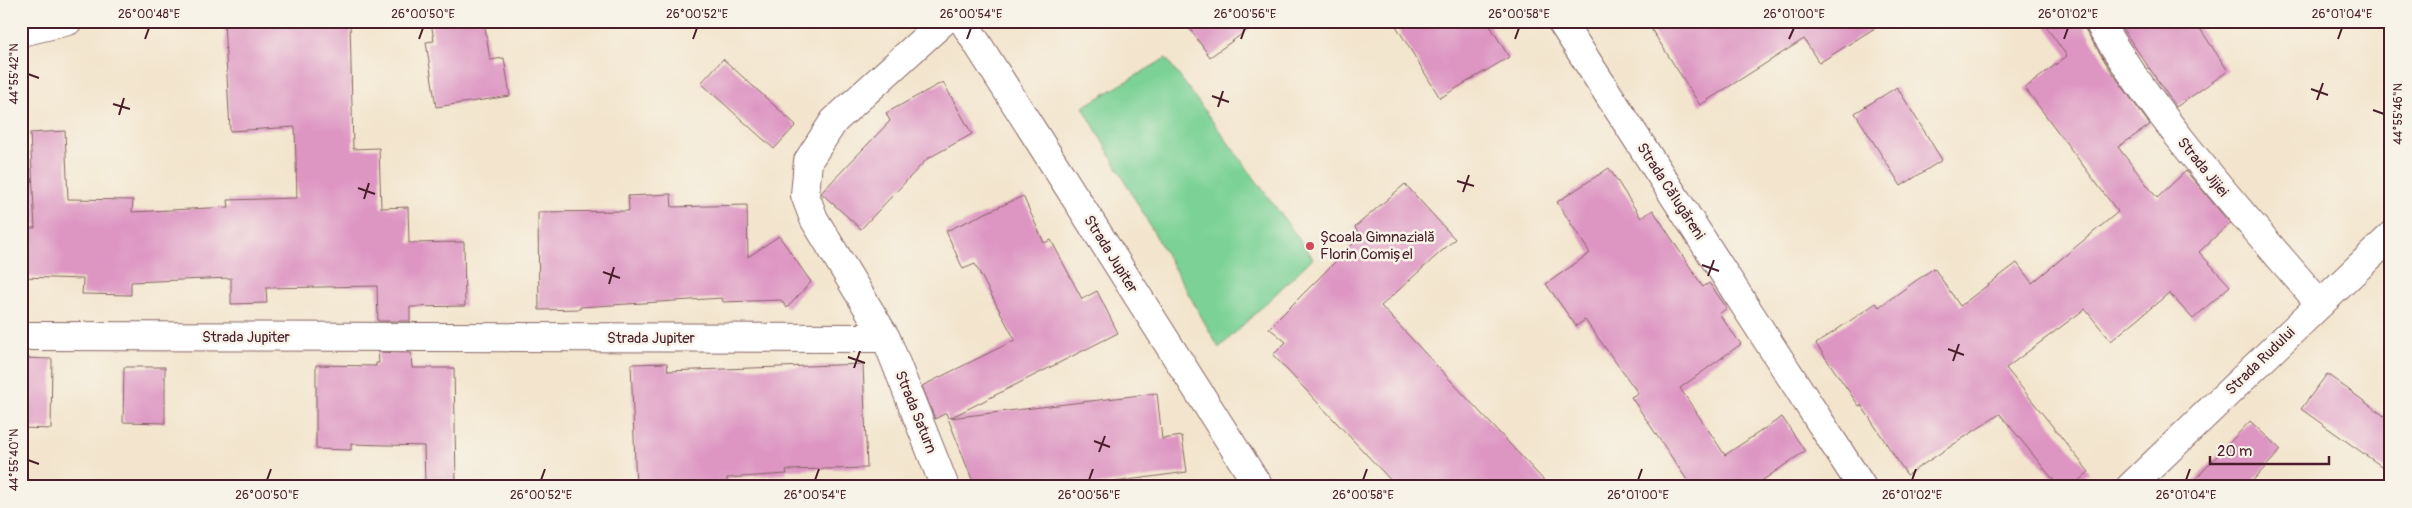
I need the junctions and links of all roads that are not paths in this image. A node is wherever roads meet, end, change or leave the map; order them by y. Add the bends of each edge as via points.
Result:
1 (68, 21) edge
2 (944, 21) edge
3 (963, 21) edge
4 (1561, 21) edge
5 (2098, 21) edge
6 (21, 32) edge
7 (2391, 236) edge
8 (2320, 304) junction
9 (21, 336) edge
10 (886, 338) junction
11 (2139, 484) edge
12 (945, 487) edge
13 (1259, 487) edge
14 (1862, 487) edge

1 - 6 street
2 - 10 street via 834,121 808,161 805,195 814,219
3 - 13 street, Strada Jupiter
4 - 14 street, Strada Călugăreni
5 - 8 street, Strada Jijiei via 2160,113
7 - 8 street, Strada Rudului
8 - 11 street, Strada Rudului
9 - 10 street, Strada Jupiter
10 - 12 street, Strada Saturn

